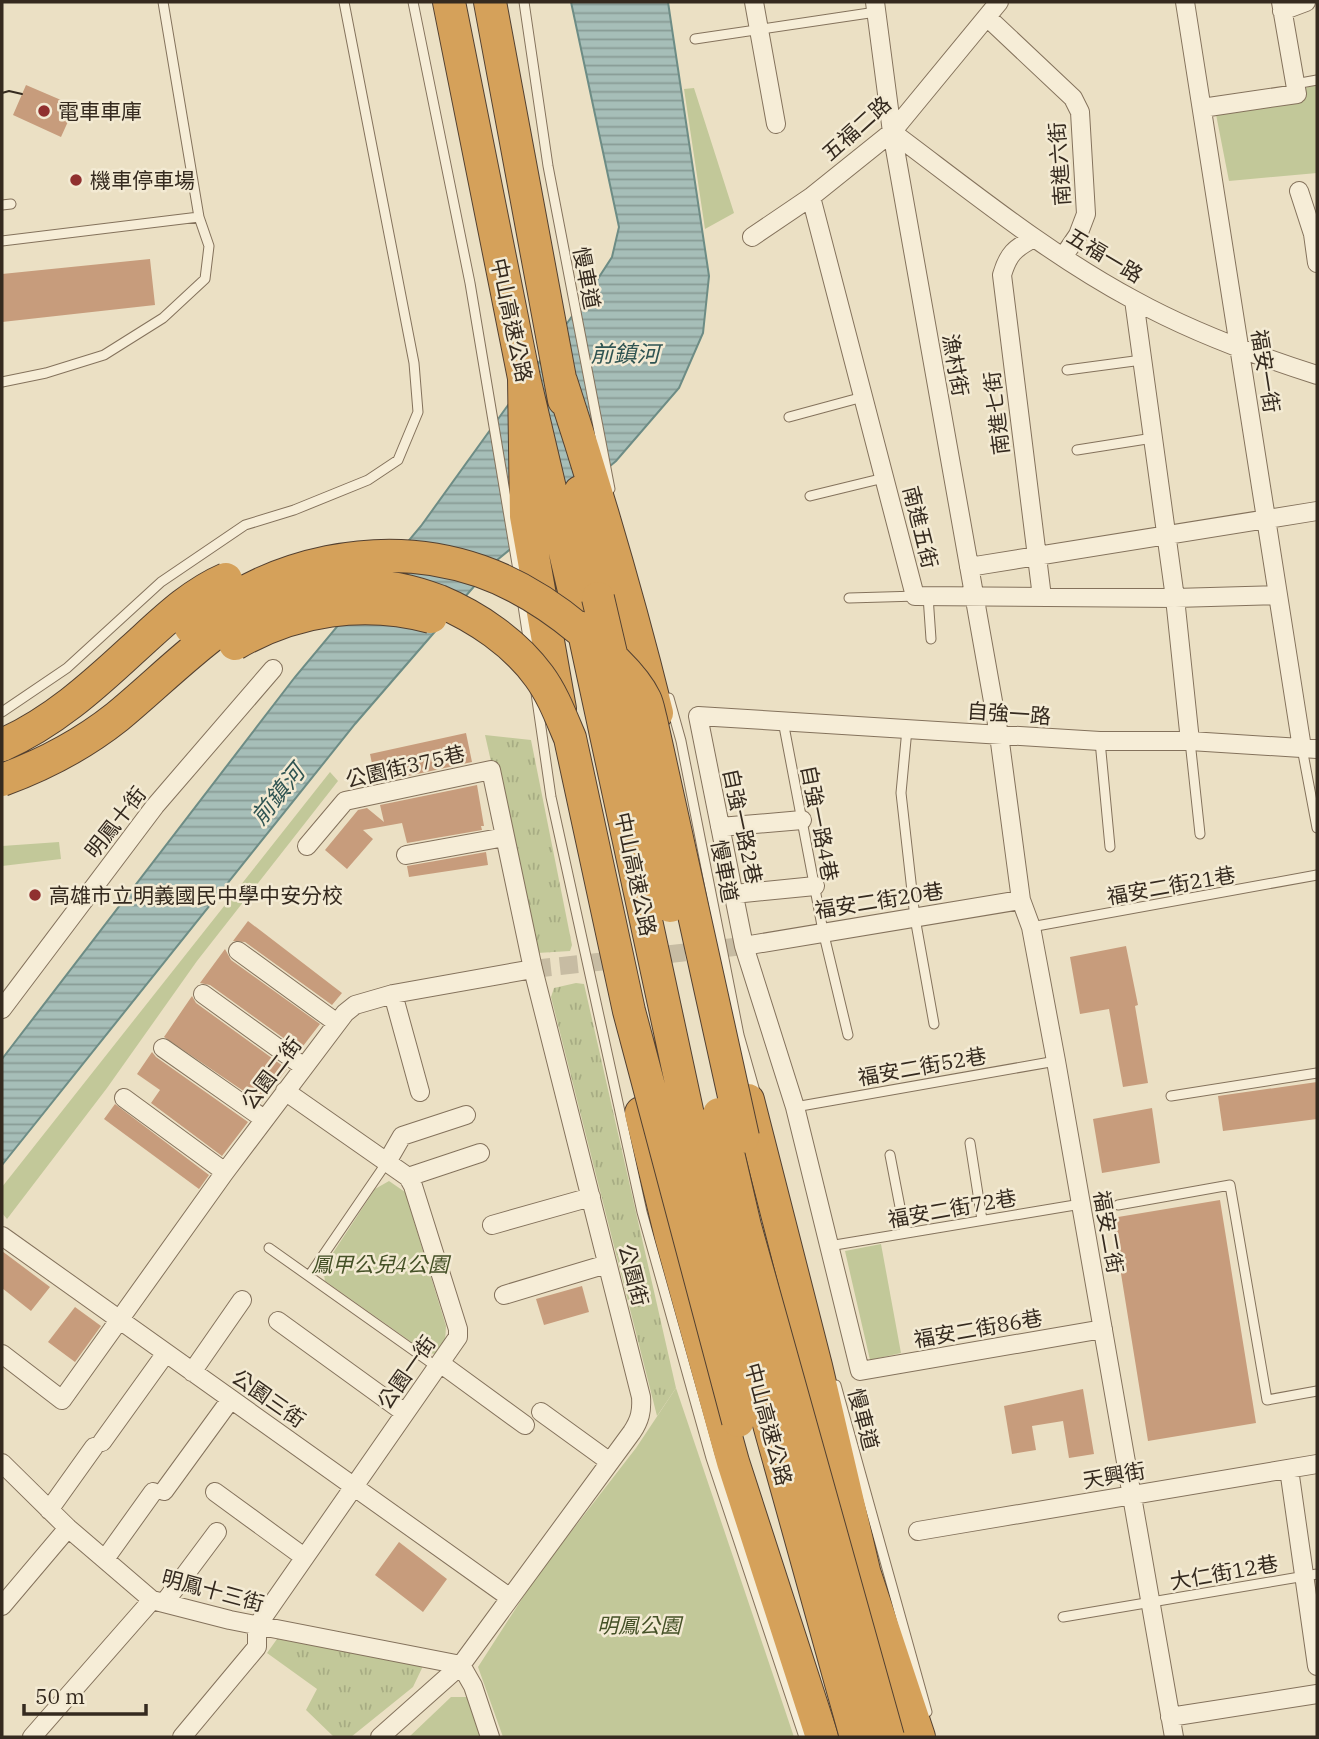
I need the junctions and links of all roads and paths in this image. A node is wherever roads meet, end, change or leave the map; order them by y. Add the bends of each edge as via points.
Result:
1 (163, 2) edge
2 (344, 2) edge
3 (413, 2) edge
4 (449, 2) edge
5 (490, 2) edge
6 (524, 2) edge
7 (754, 2) edge
8 (999, 2) edge
9 (1185, 2) edge
10 (1306, 2) edge
11 (1282, 6) edge
12 (876, 7) edge
13 (987, 17) junction
14 (759, 30) junction
15 (695, 38) dead end
16 (1317, 79) edge
17 (1296, 89) junction
18 (1202, 108) junction
19 (776, 124) dead end
20 (892, 132) junction
21 (1298, 191) dead end
22 (811, 197) junction
23 (199, 217) junction
24 (1315, 234) edge
25 (752, 237) dead end
26 (1034, 238) junction
27 (2, 241) edge
28 (551, 256) junction
29 (1063, 257) junction
30 (1317, 263) edge
31 (1134, 300) junction
32 (1240, 350) junction
33 (1142, 360) junction
34 (1067, 370) dead end
35 (1317, 375) edge
36 (524, 378) junction
37 (561, 381) junction
38 (2, 382) edge
39 (863, 397) junction
40 (789, 417) dead end
41 (1153, 438) junction
42 (1077, 450) dead end
43 (884, 478) junction
44 (603, 489) junction
45 (810, 496) dead end
46 (1317, 511) edge
47 (1266, 519) junction
48 (1166, 535) junction
49 (1036, 556) junction
50 (524, 557) junction
51 (969, 567) junction
52 (1278, 595) junction
53 (924, 596) junction
54 (974, 597) junction
55 (1042, 597) junction
56 (1175, 597) junction
57 (849, 598) dead end
58 (607, 638) junction
59 (931, 639) dead end
60 (273, 669) dead end
61 (656, 694) junction
62 (2, 712) edge
63 (698, 716) joint
64 (783, 722) junction
65 (907, 729) junction
66 (999, 735) junction
67 (1100, 741) junction
68 (1190, 741) junction
69 (2, 745) edge
70 (1310, 748) edge
71 (573, 750) junction
72 (2, 765) edge
73 (491, 770) joint
74 (2, 780) edge
75 (2, 791) edge
76 (802, 820) junction
77 (720, 827) junction
78 (1317, 828) edge
79 (1200, 834) dead end
80 (505, 837) junction
81 (307, 846) dead end
82 (1110, 847) dead end
83 (405, 855) dead end
84 (1317, 875) edge
85 (815, 886) junction
86 (734, 894) junction
87 (1021, 900) junction
88 (915, 918) junction
89 (1031, 927) junction
90 (823, 931) junction
91 (744, 946) junction
92 (239, 951) dead end
93 (533, 969) junction
94 (203, 994) dead end
95 (393, 994) junction
96 (2, 1009) edge
97 (337, 1023) junction
98 (934, 1024) dead end
99 (848, 1035) dead end
100 (163, 1048) dead end
101 (1056, 1061) junction
102 (304, 1067) junction
103 (1317, 1073) edge
104 (285, 1091) junction
105 (420, 1092) dead end
106 (1171, 1096) dead end
107 (124, 1098) dead end
108 (794, 1107) junction
109 (466, 1115) dead end
110 (264, 1119) junction
111 (970, 1143) dead end
112 (480, 1153) dead end
113 (890, 1155) dead end
114 (387, 1162) junction
115 (225, 1172) junction
116 (408, 1177) junction
117 (779, 1181) dead end
118 (591, 1197) junction
119 (1081, 1203) junction
120 (1118, 1205) dead end
121 (982, 1220) junction
122 (492, 1225) dead end
123 (905, 1233) junction
124 (2, 1236) edge
125 (829, 1247) junction
126 (269, 1248) dead end
127 (607, 1264) junction
128 (309, 1276) junction
129 (504, 1295) dead end
130 (242, 1300) dead end
131 (120, 1319) junction
132 (278, 1321) dead end
133 (1103, 1329) junction
134 (166, 1353) junction
135 (2, 1354) edge
136 (439, 1365) junction
137 (192, 1371) junction
138 (860, 1371) joint
139 (835, 1379) dead end
140 (1317, 1391) edge
141 (231, 1399) junction
142 (541, 1412) dead end
143 (405, 1413) junction
144 (524, 1424) dead end
145 (610, 1462) junction
146 (2, 1463) edge
147 (1317, 1464) edge
148 (1289, 1469) junction
149 (353, 1486) junction
150 (215, 1492) dead end
151 (1132, 1495) junction
152 (49, 1510) junction
153 (68, 1528) junction
154 (918, 1531) dead end
155 (217, 1532) dead end
156 (304, 1557) junction
157 (105, 1559) junction
158 (865, 1575) junction
159 (1311, 1575) edge
160 (509, 1597) junction
161 (158, 1601) junction
162 (1150, 1603) junction
163 (2, 1606) edge
164 (1063, 1617) dead end
165 (257, 1626) junction
166 (461, 1665) junction
167 (1317, 1666) edge
168 (1317, 1693) edge
169 (1170, 1717) junction
170 (925, 1731) edge
171 (32, 1737) edge
172 (182, 1737) edge
173 (380, 1737) edge
174 (490, 1737) edge
175 (804, 1737) edge
176 (822, 1737) edge
177 (831, 1737) edge
178 (856, 1737) edge
179 (887, 1737) edge
180 (1174, 1737) edge

1 - 23 lane
2 - 62 lane via 414,363 418,412 398,460 368,480 245,524 161,582 67,668
3 - 50 lane
4 - 36 highway, 中山高速公路
5 - 28 highway, 中山高速公路
6 - 28 lane, 慢車道 via 548,166
7 - 14 street
8 - 13 street, 五福二路
9 - 18 street, 福安一街
10 - 11 street
11 - 17 street
12 - 14 lane
12 - 20 street, 漁村街
13 - 20 street, 五福二路
13 - 29 street, 南進六街 via 1073,98 1080,112 1086,214
14 - 15 lane
14 - 19 street
16 - 17 lane
17 - 18 street
18 - 32 street, 福安一街
20 - 22 street, 五福二路
20 - 26 street, 五福一路
20 - 51 street, 漁村街
21 - 24 street
22 - 25 street, 五福二路
22 - 39 street, 南進五街
23 - 27 lane
23 - 38 lane via 209,246 205,279 163,318 104,355
24 - 30 street
26 - 29 street, 五福一路
26 - 49 street, 南進七街 via 1015,248 1002,275
28 - 37 highway, 中山高速公路
28 - 44 lane, 慢車道
29 - 31 street, 五福一路
31 - 32 street, 五福一路
31 - 33 street
32 - 35 street, 五福一路
32 - 47 street, 福安一街
33 - 34 lane
33 - 41 street
36 - 50 highway
36 - 178 highway, 中山高速公路, bridge via 705,1194
37 - 44 highway
37 - 58 highway, 中山高速公路, bridge
39 - 40 lane
39 - 43 street, 南進五街
41 - 42 lane
41 - 48 street
43 - 45 lane
43 - 53 street, 南進五街 via 915,596
44 - 158 highway via 664,740 705,936
46 - 47 street, 南進五街
47 - 48 street, 南進五街
47 - 52 street, 福安一街
48 - 49 street, 南進五街
48 - 56 street
49 - 51 street, 南進五街
49 - 55 street, 南進七街
50 - 175 lane via 551,797 642,1212 711,1458
50 - 176 highway via 611,994 671,1237 733,1462
51 - 54 street, 漁村街
52 - 56 street, 南進五街
52 - 70 street, 福安一街
53 - 54 street, 南進五街
53 - 57 lane
53 - 59 lane
54 - 55 street, 南進五街
54 - 66 street, 漁村街
55 - 56 street, 南進五街
56 - 68 street
58 - 61 highway, bridge
58 - 69 highway, bridge via 570,604 524,575 483,557 407,540 316,545 270,559 205,590 72,703
58 - 179 highway, 中山高速公路, bridge via 745,1226
60 - 96 street, 明鳳十街 via 155,806
61 - 72 highway, bridge via 533,596 494,577 424,559 338,560 286,572 229,600 53,742
61 - 117 lane, 慢車道 via 681,741 739,1035
61 - 158 highway, bridge via 782,1306
63 - 64 street, 自強一路
63 - 77 street, 自強一路2巷
64 - 65 street, 自強一路
64 - 76 lane, 自強一路4巷
65 - 66 street, 自強一路
65 - 88 lane via 901,793
66 - 67 street, 自強一路
66 - 87 street, 福安二街
67 - 68 street, 自強一路
67 - 82 lane
68 - 70 street, 自強一路
68 - 79 lane
70 - 78 lane
71 - 74 highway, bridge via 540,676 486,627 417,593 346,585 290,594 261,606 218,631 100,729 50,759
71 - 75 highway, bridge via 524,676 483,641 434,618 358,607 270,625 202,666 99,747
71 - 177 highway, bridge via 629,1011 738,1421 817,1674
73 - 80 street, 公園街
73 - 81 street, 公園街375巷 via 345,801
76 - 77 street
76 - 85 lane, 自強一路4巷
77 - 86 street, 自強一路2巷
80 - 83 street
80 - 93 street, 公園街
84 - 89 lane, 福安二街21巷
85 - 86 street
85 - 90 lane, 自強一路4巷
86 - 91 street, 自強一路2巷
87 - 88 street, 福安二街20巷
87 - 89 street, 福安二街
88 - 90 street, 福安二街20巷
88 - 98 lane
89 - 101 street, 福安二街
90 - 91 street, 福安二街20巷
90 - 99 lane, 自強一路4巷
91 - 108 street, 自強一路2巷
92 - 97 street
93 - 95 street, 公園二街
93 - 118 street, 公園街
94 - 102 street
95 - 97 street, 公園二街 via 355,1005
95 - 105 street
97 - 102 street, 公園二街
100 - 110 street
101 - 108 lane, 福安二街52巷
101 - 119 street, 福安二街
102 - 104 street, 公園二街
103 - 106 lane
104 - 110 street, 公園二街
104 - 114 street
107 - 115 street
108 - 125 street, 自強一路2巷
109 - 114 street via 402,1136
110 - 115 street, 公園二街
111 - 121 lane
112 - 116 street
113 - 123 lane
114 - 116 street
114 - 128 lane
115 - 131 street, 公園二街
116 - 136 street, 公園一街 via 458,1329
118 - 122 street
118 - 127 street, 公園街
119 - 121 lane, 福安二街72巷
119 - 133 street, 福安二街
120 - 140 lane via 1230,1185 1267,1400
121 - 123 lane, 福安二街72巷
123 - 125 lane, 福安二街72巷
124 - 131 street, 公園三街
125 - 138 street, 自強一路2巷
126 - 128 lane
127 - 129 street
127 - 145 street, 公園街 via 642,1408 639,1422
128 - 136 lane
130 - 137 street
131 - 134 street, 公園三街
131 - 135 street, 公園二街 via 62,1400
132 - 143 street
133 - 138 street, 福安二街86巷
133 - 151 street, 福安二街
134 - 137 street, 公園三街
134 - 152 street
136 - 143 street, 公園一街
136 - 144 street
137 - 141 street, 公園三街
139 - 170 lane, 慢車道
141 - 149 street, 公園三街
141 - 157 street
142 - 145 street
143 - 149 street, 公園一街
145 - 160 street, 公園街
146 - 152 street, 明鳳十三街
147 - 148 street, 天興街
148 - 151 street, 天興街
148 - 159 street
149 - 156 street, 公園一街
149 - 160 street, 公園三街
150 - 156 street
151 - 154 street, 天興街
151 - 162 street, 福安二街
152 - 153 street, 明鳳十三街
153 - 157 street, 明鳳十三街
153 - 163 street
155 - 161 street
156 - 165 street, 公園一街
157 - 161 street, 明鳳十三街
158 - 170 highway
159 - 162 lane, 大仁街12巷
159 - 167 street
160 - 166 street, 公園街
161 - 165 street, 明鳳十三街
161 - 171 street
162 - 164 lane, 大仁街12巷
162 - 169 street, 福安二街
165 - 166 street, 明鳳十三街
165 - 172 street, 公園一街 via 257,1647
166 - 173 street, 公園街
166 - 174 street
168 - 169 street
169 - 180 street, 福安二街

